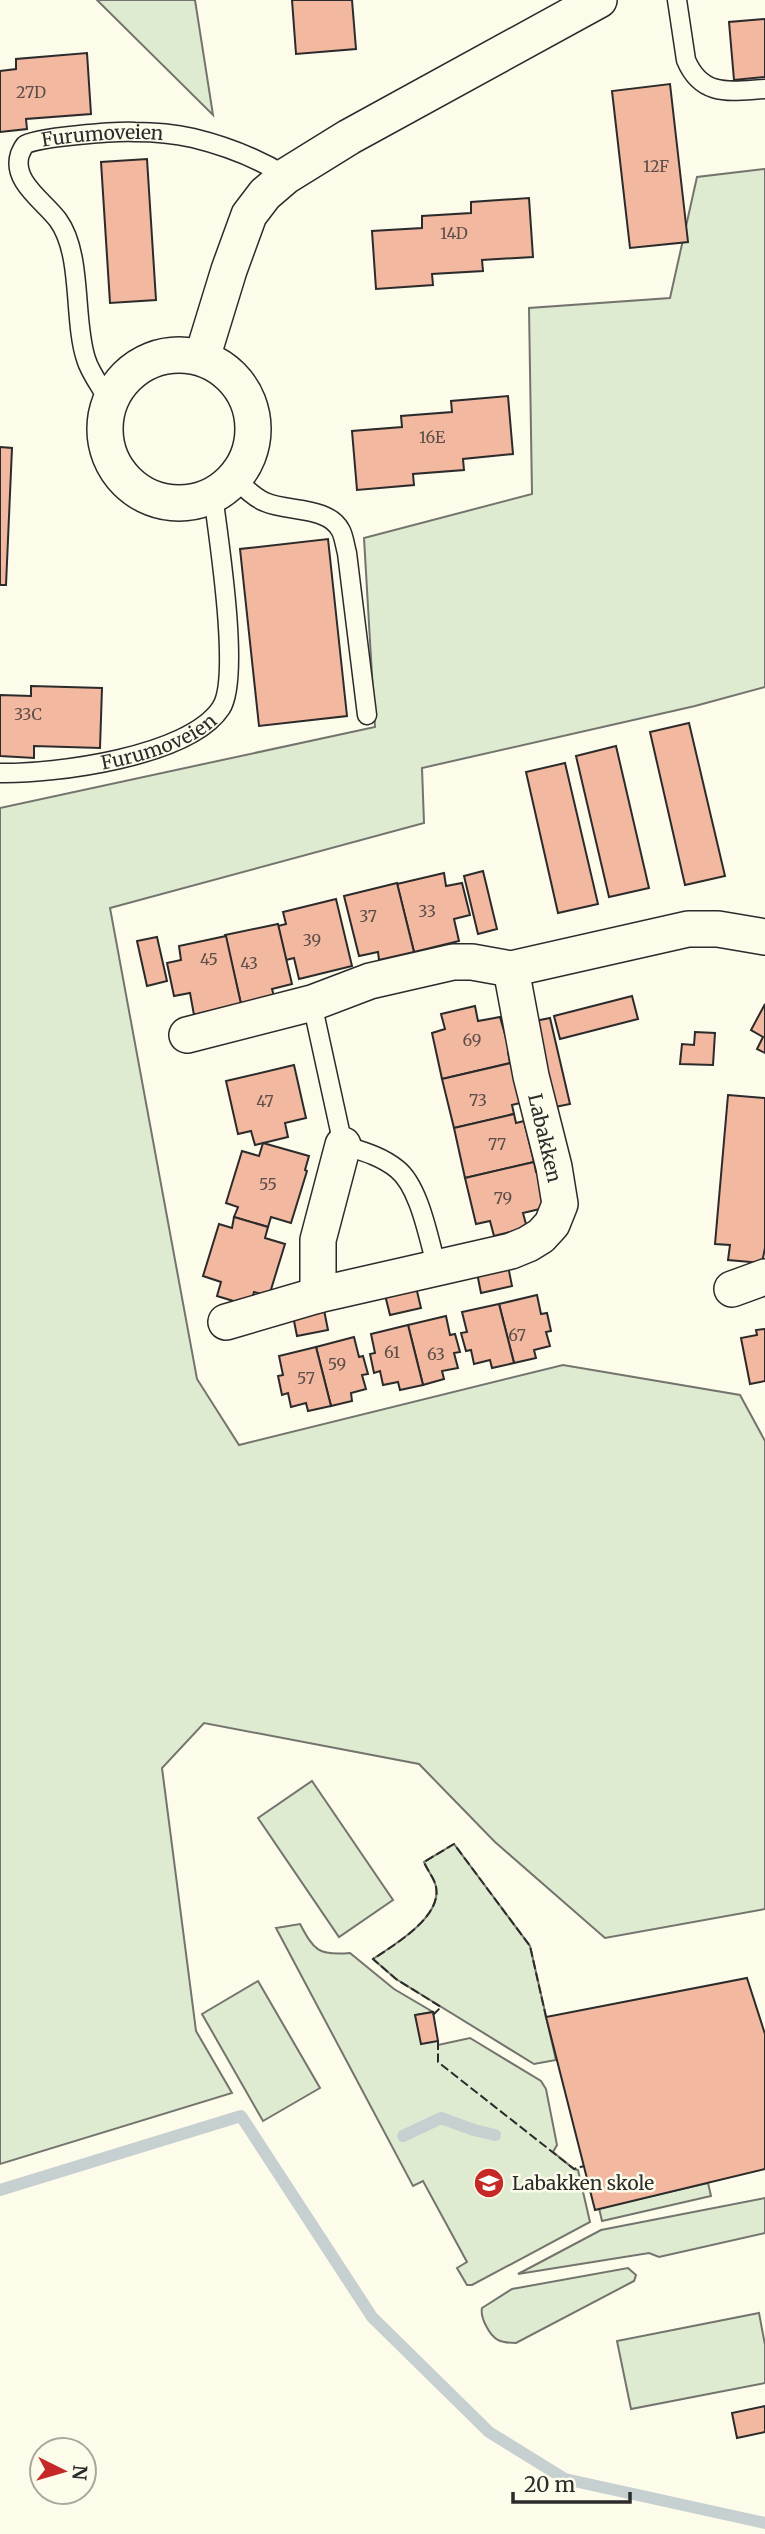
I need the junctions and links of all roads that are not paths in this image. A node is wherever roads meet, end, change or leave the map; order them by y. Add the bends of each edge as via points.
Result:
1 (599, 0) edge
2 (677, 0) edge
3 (765, 89) edge
4 (286, 176) junction
5 (202, 358) junction
6 (109, 401) junction
7 (224, 487) junction
8 (367, 715) dead end
9 (0, 772) edge
10 (765, 937) edge
11 (511, 969) junction
12 (312, 1003) junction
13 (187, 1035) dead end
14 (343, 1145) junction
15 (437, 1268) junction
16 (765, 1277) edge
17 (732, 1290) dead end
18 (318, 1296) junction
19 (226, 1322) dead end

1 - 4 street
2 - 3 lane via 686,60 704,86 720,91
4 - 5 street via 249,215
4 - 6 lane, Furumoveien via 258,159 192,138 134,132 48,139 23,147 19,164 24,181 65,232 86,360
5 - 6 street via 180,354 137,366
5 - 7 street via 236,381 253,419 246,461
6 - 7 street via 104,426 108,452 120,475 139,492 162,502 188,503
7 - 8 lane via 267,504 323,516 341,531
7 - 9 lane, Furumoveien via 228,679 222,707 205,725 158,749 100,764 33,773
10 - 11 street via 688,929
11 - 12 street via 453,961 370,981
11 - 15 street, Labakken via 559,1204 552,1224 528,1244
12 - 13 street
12 - 14 lane
14 - 15 lane via 379,1157 413,1187
14 - 18 street via 318,1240
15 - 18 street, Labakken
16 - 17 street
18 - 19 street, Labakken

